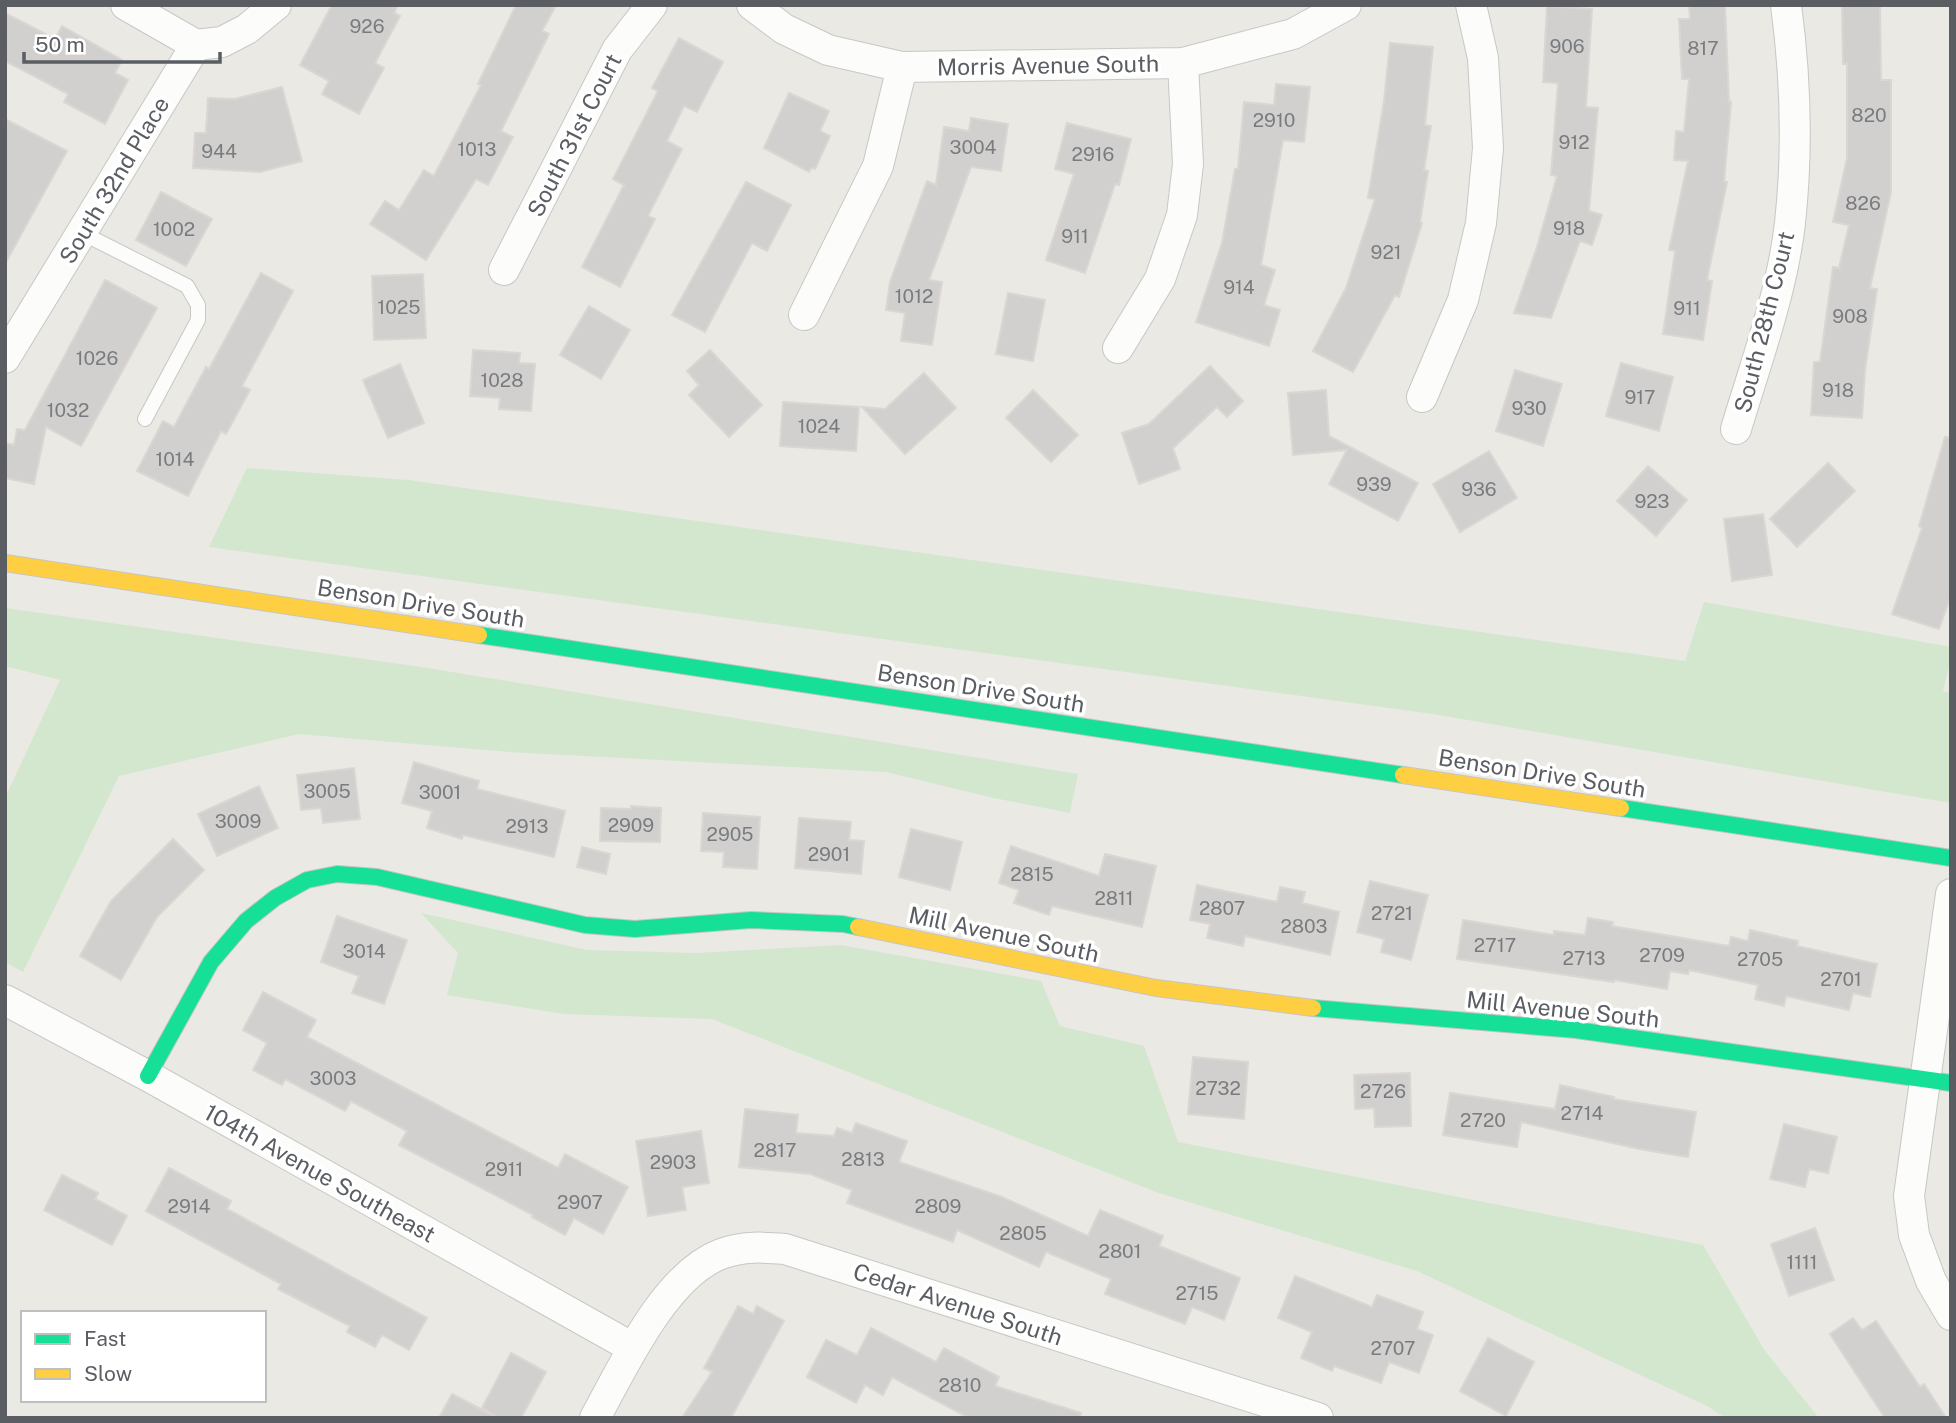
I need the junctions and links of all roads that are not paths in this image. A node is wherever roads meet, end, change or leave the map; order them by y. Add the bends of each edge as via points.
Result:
1 (126, 5) edge
2 (276, 5) edge
3 (652, 5) edge
4 (752, 5) edge
5 (1346, 5) edge
6 (1471, 5) edge
7 (1786, 5) edge
8 (196, 45) junction
9 (1183, 63) junction
10 (902, 67) junction
11 (82, 233) junction
12 (504, 270) dead end
13 (804, 315) dead end
14 (1118, 348) dead end
15 (5, 358) edge
16 (1422, 397) dead end
17 (145, 419) dead end
18 (1736, 429) dead end
19 (5, 564) edge
20 (1951, 858) edge
21 (1951, 894) edge
22 (5, 1000) edge
23 (148, 1076) junction
24 (1939, 1081) edge
25 (1951, 1315) edge
26 (633, 1348) junction
27 (594, 1418) edge
28 (1318, 1418) edge

1 - 8 street
2 - 8 street via 222,43
3 - 12 street, South 31st Court via 617,50
4 - 10 street, Morris Avenue South via 784,29 828,50
5 - 9 street, Morris Avenue South via 1293,34
6 - 16 street via 1483,58 1488,148 1481,223 1463,300
7 - 18 street, South 28th Court via 1796,136 1790,225 1777,290
8 - 11 street, South 32nd Place
9 - 10 street, Morris Avenue South
9 - 14 street via 1188,164 1182,215 1160,279
10 - 13 street via 878,166
11 - 15 street, South 32nd Place
11 - 17 lane via 187,286 198,306 198,320
19 - 20 main road, Benson Drive South
21 - 24 street
22 - 23 street, 104th Avenue Southeast
23 - 24 main road, Mill Avenue South via 211,962 246,921 307,880 337,874 377,877 585,925 635,929 751,920 844,924 1156,988 1343,1012 1576,1030
23 - 26 street, 104th Avenue Southeast
24 - 25 street via 1909,1196 1914,1235 1931,1281
26 - 27 street, Cedar Avenue South
26 - 28 street, Cedar Avenue South via 673,1289 696,1268 720,1254 750,1246 785,1249

